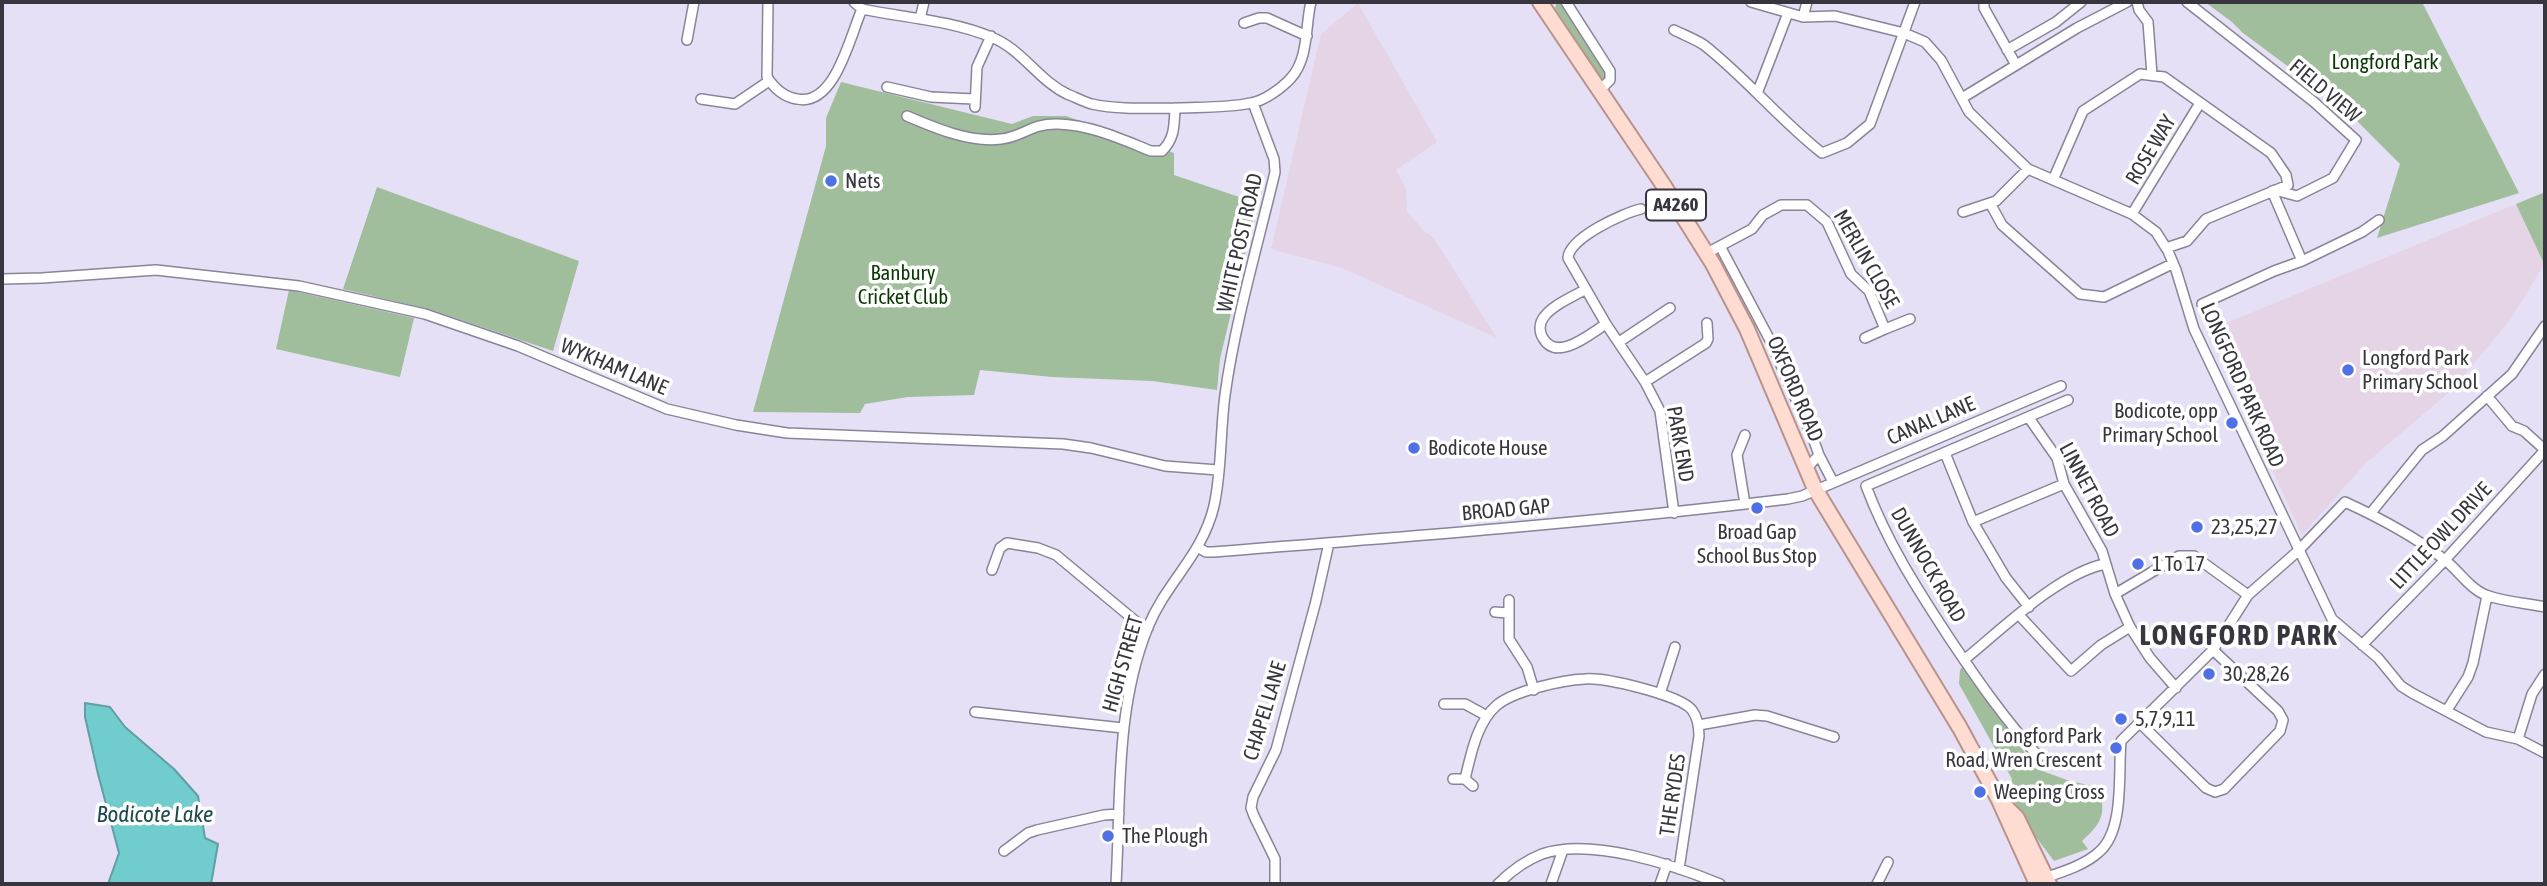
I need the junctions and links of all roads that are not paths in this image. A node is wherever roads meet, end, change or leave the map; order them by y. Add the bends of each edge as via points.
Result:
1 (694, 2) edge
2 (768, 2) edge
3 (854, 2) edge
4 (924, 2) edge
5 (1540, 2) edge
6 (1566, 2) edge
7 (1751, 2) edge
8 (1807, 2) edge
9 (1914, 2) edge
10 (1984, 2) edge
11 (2081, 2) edge
12 (2127, 2) edge
13 (2137, 2) edge
14 (2188, 2) edge
15 (1310, 4) edge
16 (862, 9) junction
17 (1788, 13) junction
18 (1803, 17) junction
19 (920, 19) junction
20 (1244, 23) dead end
21 (1674, 30) dead end
22 (1904, 33) junction
23 (991, 36) junction
24 (1307, 36) junction
25 (687, 40) dead end
26 (2007, 50) junction
27 (2016, 65) junction
28 (2152, 75) junction
29 (769, 81) junction
30 (887, 88) dead end
31 (1599, 91) junction
32 (1758, 92) junction
33 (1962, 98) junction
34 (701, 99) dead end
35 (1253, 103) junction
36 (2200, 103) junction
37 (1175, 108) junction
38 (907, 116) dead end
39 (2028, 169) junction
40 (2053, 180) junction
41 (2273, 191) junction
42 (1990, 203) junction
43 (1641, 209) dead end
44 (1963, 212) dead end
45 (2132, 214) junction
46 (2379, 220) dead end
47 (1720, 246) junction
48 (2166, 248) junction
49 (1705, 254) junction
50 (2302, 261) junction
51 (2172, 264) junction
52 (2, 279) edge
53 (1586, 289) junction
54 (2202, 304) dead end
55 (1670, 308) dead end
56 (1910, 319) dead end
57 (1707, 323) dead end
58 (1606, 324) junction
59 (2545, 326) edge
60 (1885, 329) junction
61 (1865, 338) dead end
62 (1619, 342) junction
63 (1646, 382) junction
64 (2061, 386) dead end
65 (2487, 396) junction
66 (2068, 400) dead end
67 (2029, 418) junction
68 (1745, 435) dead end
69 (2545, 450) edge
70 (1945, 453) junction
71 (1819, 455) junction
72 (1806, 469) junction
73 (1218, 470) junction
74 (1833, 482) junction
75 (2064, 484) junction
76 (1815, 489) junction
77 (1745, 504) junction
78 (1674, 513) junction
79 (2370, 514) junction
80 (1973, 522) junction
81 (1329, 543) junction
82 (1199, 548) junction
83 (2298, 551) junction
84 (2445, 560) junction
85 (2105, 564) junction
86 (992, 570) dead end
87 (2115, 594) junction
88 (2248, 595) junction
89 (2487, 596) junction
90 (1509, 600) dead end
91 (2029, 607) junction
92 (2545, 607) edge
93 (1495, 612) dead end
94 (1508, 613) junction
95 (2019, 615) junction
96 (2130, 627) junction
97 (1148, 628) junction
98 (2362, 645) junction
99 (1675, 647) dead end
100 (2213, 650) junction
101 (1964, 660) junction
102 (2545, 674) edge
103 (2176, 688) junction
104 (1534, 690) junction
105 (1660, 694) junction
106 (1444, 704) dead end
107 (2447, 710) junction
108 (975, 712) dead end
109 (1487, 716) junction
110 (2139, 722) junction
111 (1699, 725) junction
112 (1123, 729) junction
113 (1834, 737) dead end
114 (2518, 738) junction
115 (2545, 753) edge
116 (2039, 757) dead end
117 (1453, 779) dead end
118 (1465, 779) junction
119 (1473, 786) dead end
120 (1119, 814) junction
121 (1563, 850) junction
122 (1004, 852) dead end
123 (1888, 862) dead end
124 (1667, 864) junction
125 (1679, 869) junction
126 (2042, 882) edge
127 (1116, 884) edge
128 (1275, 884) edge
129 (1498, 884) edge
130 (1552, 884) edge
131 (1660, 884) edge
132 (1720, 884) edge
133 (1877, 884) edge

1 - 25 street
2 - 29 street
3 - 16 street
4 - 19 street
5 - 31 main road, OXFORD ROAD / A4260
6 - 31 street via 1609,71 1610,80
7 - 17 street, LONGFORD PARK ROAD
8 - 18 street
9 - 22 street
10 - 26 street
11 - 26 street
12 - 27 street
13 - 28 street via 2148,22
14 - 41 street, FIELD VIEW via 2356,140 2333,178 2297,196
15 - 24 street
16 - 19 street
16 - 29 street via 823,93 807,100 793,99
17 - 18 street, LONGFORD PARK ROAD
17 - 32 street
18 - 22 street, LONGFORD PARK ROAD via 1835,16
19 - 23 street
20 - 24 street via 1267,18
21 - 32 street via 1702,44
22 - 32 street via 1870,124 1847,143 1822,153
22 - 33 street, LONGFORD PARK ROAD via 1925,42
23 - 30 street via 977,67 974,103
23 - 37 street via 1022,55 1064,92 1091,104
24 - 35 street via 1290,79
26 - 27 street
27 - 33 street
28 - 36 street via 2164,77
28 - 40 street via 2140,74 2083,111
29 - 34 street via 735,104
31 - 49 main road, OXFORD ROAD / A4260
33 - 39 street, LONGFORD PARK ROAD via 1969,112
35 - 37 street
35 - 73 street, WHITE POST ROAD via 1275,172 1225,394
36 - 41 street via 2271,153 2288,185
36 - 45 street, ROSE WAY
37 - 38 street via 1171,142 1162,151 1083,126 1039,124 1010,137 990,139 935,128
39 - 40 street, LONGFORD PARK ROAD
39 - 42 street
40 - 45 street, LONGFORD PARK ROAD
41 - 48 street via 2206,219 2188,241
41 - 50 street
42 - 44 street
42 - 51 street via 2002,225 2080,294 2104,297
43 - 53 street, PARK END via 1616,218 1571,247 1570,263
45 - 48 street, LONGFORD PARK ROAD via 2156,232
46 - 50 street
47 - 49 street, MERLIN CLOSE
47 - 60 street, MERLIN CLOSE via 1752,229 1763,215 1781,205 1807,205 1828,222 1851,274 1869,291
47 - 71 street via 1772,344
48 - 51 street, LONGFORD PARK ROAD
49 - 72 main road, OXFORD ROAD / A4260 via 1746,329
50 - 54 street
51 - 83 street, LONGFORD PARK ROAD via 2194,329
52 - 73 street, WYKHAM LANE via 156,270 299,286 425,314 518,346 667,409 736,425 787,433 1063,444 1165,466
53 - 58 street, PARK END
53 - 58 street via 1545,314 1540,326 1544,340 1556,348 1570,346
55 - 62 street
56 - 60 street, MERLIN CLOSE
57 - 63 street, PARK END via 1706,343
58 - 62 street, PARK END
59 - 65 street via 2512,373
60 - 61 street, MERLIN CLOSE
62 - 63 street, PARK END
63 - 78 street, PARK END via 1663,420
64 - 74 street, CANAL LANE
65 - 69 street via 2512,426
65 - 79 street via 2422,450
66 - 67 street
67 - 70 street
67 - 75 street, LINNET ROAD via 2057,458
68 - 77 street via 1737,455
69 - 84 street, LITTLE OWL DRIVE
70 - 80 street
70 - 101 street, DUNNOCK ROAD via 1866,486 1881,526 1909,577
71 - 72 street
71 - 74 street
72 - 76 main road, OXFORD ROAD / A4260
73 - 82 street, HIGH STREET via 1214,506
74 - 76 street, CANAL LANE
75 - 80 street
75 - 85 street, LINNET ROAD
76 - 77 street, BROAD GAP via 1788,499
76 - 126 main road, OXFORD ROAD / A4260 via 1999,800 2017,818
77 - 78 street, BROAD GAP
78 - 81 street, BROAD GAP
79 - 83 street via 2345,502
79 - 84 street
80 - 91 street
81 - 82 street, BROAD GAP via 1213,552
81 - 128 street, CHAPEL LANE via 1276,750 1251,808 1275,859
82 - 97 street, HIGH STREET via 1162,599
83 - 88 street
83 - 98 street, LONGFORD PARK ROAD via 2332,619
84 - 89 street
84 - 98 street, LITTLE OWL DRIVE
85 - 87 street, LINNET ROAD
85 - 91 street, DUNNOCK ROAD via 2068,579
86 - 97 street via 1000,548 1007,543 1046,551 1077,570
87 - 88 street via 2185,555 2194,556
87 - 96 street, LINNET ROAD
88 - 100 street
89 - 92 street
89 - 107 street via 2473,663
90 - 94 street
91 - 95 street, DUNNOCK ROAD
93 - 94 street
94 - 104 street via 1509,639 1527,667
95 - 96 street via 2071,671
95 - 101 street, DUNNOCK ROAD
96 - 103 street, LINNET ROAD
97 - 112 street, HIGH STREET
98 - 107 street, LONGFORD PARK ROAD via 2401,685
99 - 105 street
100 - 103 street
100 - 110 street via 2283,720 2280,731 2224,789 2206,788
101 - 116 street, DUNNOCK ROAD
102 - 114 street via 2532,694
103 - 110 street
104 - 105 street via 1599,678
104 - 109 street via 1507,699
105 - 111 street via 1687,705
106 - 109 street via 1465,704
107 - 114 street, LONGFORD PARK ROAD via 2486,732
108 - 112 street
109 - 118 street
110 - 126 street via 2120,741 2113,834 2099,852
111 - 113 street via 1767,716
111 - 125 street, THE RYDES
112 - 120 street, HIGH STREET
114 - 115 street, LONGFORD PARK ROAD
117 - 118 street
118 - 119 street
120 - 122 street via 1028,833
120 - 127 street, HIGH STREET
121 - 124 street via 1610,852
121 - 129 street via 1527,861
121 - 130 street
123 - 133 street
124 - 125 street
124 - 131 street
125 - 132 street

